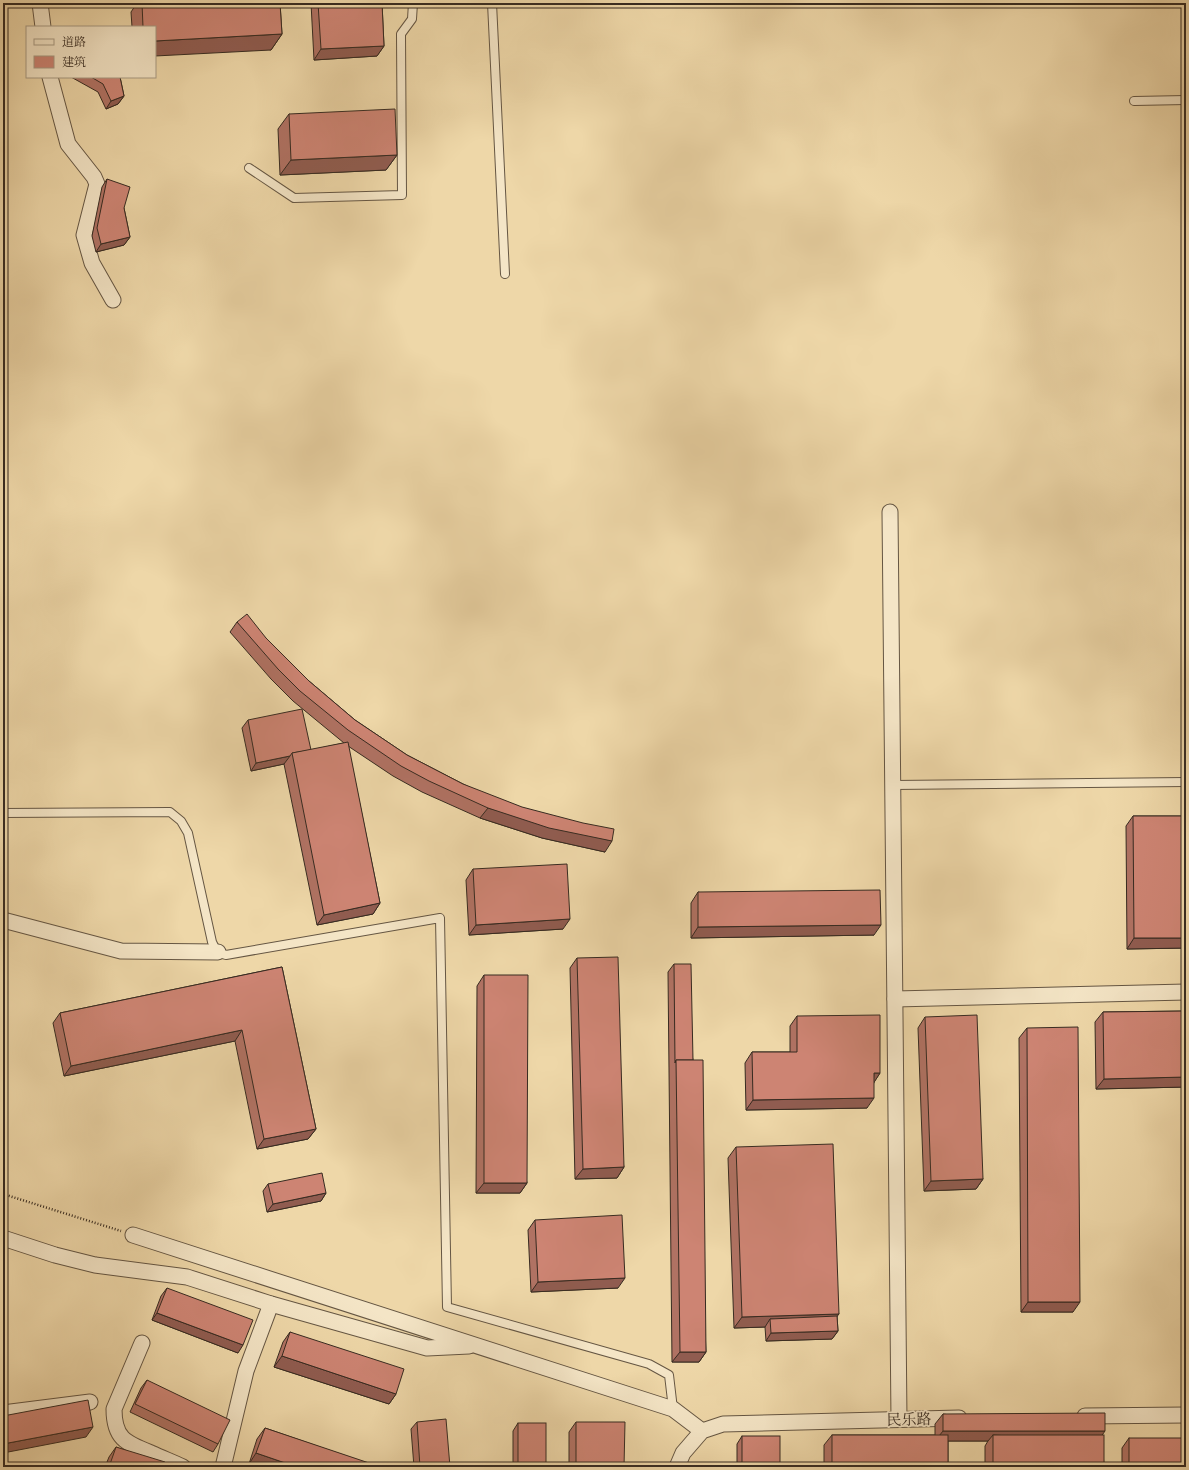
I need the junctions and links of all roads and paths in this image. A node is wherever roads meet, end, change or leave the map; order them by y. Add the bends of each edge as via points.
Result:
1 (40, 3) edge
2 (413, 3) edge
3 (492, 3) edge
4 (43, 26) edge
5 (50, 78) edge
6 (1186, 100) edge
7 (1134, 101) dead end
8 (249, 168) dead end
9 (505, 274) dead end
10 (114, 300) dead end
11 (890, 512) dead end
12 (1186, 782) edge
13 (892, 785) junction
14 (3, 813) edge
15 (3, 920) edge
16 (218, 952) junction
17 (1186, 992) edge
18 (895, 1000) junction
19 (3, 1194) edge
20 (133, 1235) joint
21 (3, 1238) edge
22 (271, 1304) junction
23 (142, 1343) dead end
24 (479, 1346) junction
25 (90, 1402) edge
26 (672, 1409) junction
27 (3, 1413) edge
28 (1186, 1414) edge
29 (1075, 1416) edge
30 (971, 1418) edge
31 (899, 1419) junction
32 (702, 1431) junction
33 (183, 1467) edge
34 (223, 1467) edge
35 (677, 1467) edge

1 - 4 street
2 - 8 lane via 412,19 401,34 402,195 294,198
3 - 9 lane
5 - 10 street via 68,144 94,176 97,184 84,235 92,263
6 - 7 lane
11 - 13 street
12 - 13 lane
13 - 18 street
14 - 16 lane via 170,812 181,821 188,833 212,942
15 - 16 street via 121,951
16 - 26 lane via 226,955 440,918 447,1308 649,1364 669,1375
17 - 18 street
18 - 31 street
19 - 20 path
20 - 24 street
21 - 22 street via 95,1265 187,1277
22 - 24 street via 427,1348
22 - 34 street via 246,1371
23 - 33 street via 114,1409 117,1429 129,1444
24 - 26 street
25 - 27 street
26 - 32 street
28 - 29 street
30 - 31 street, 民乐路
31 - 32 street, 民乐路 via 723,1424
32 - 35 street via 683,1453

